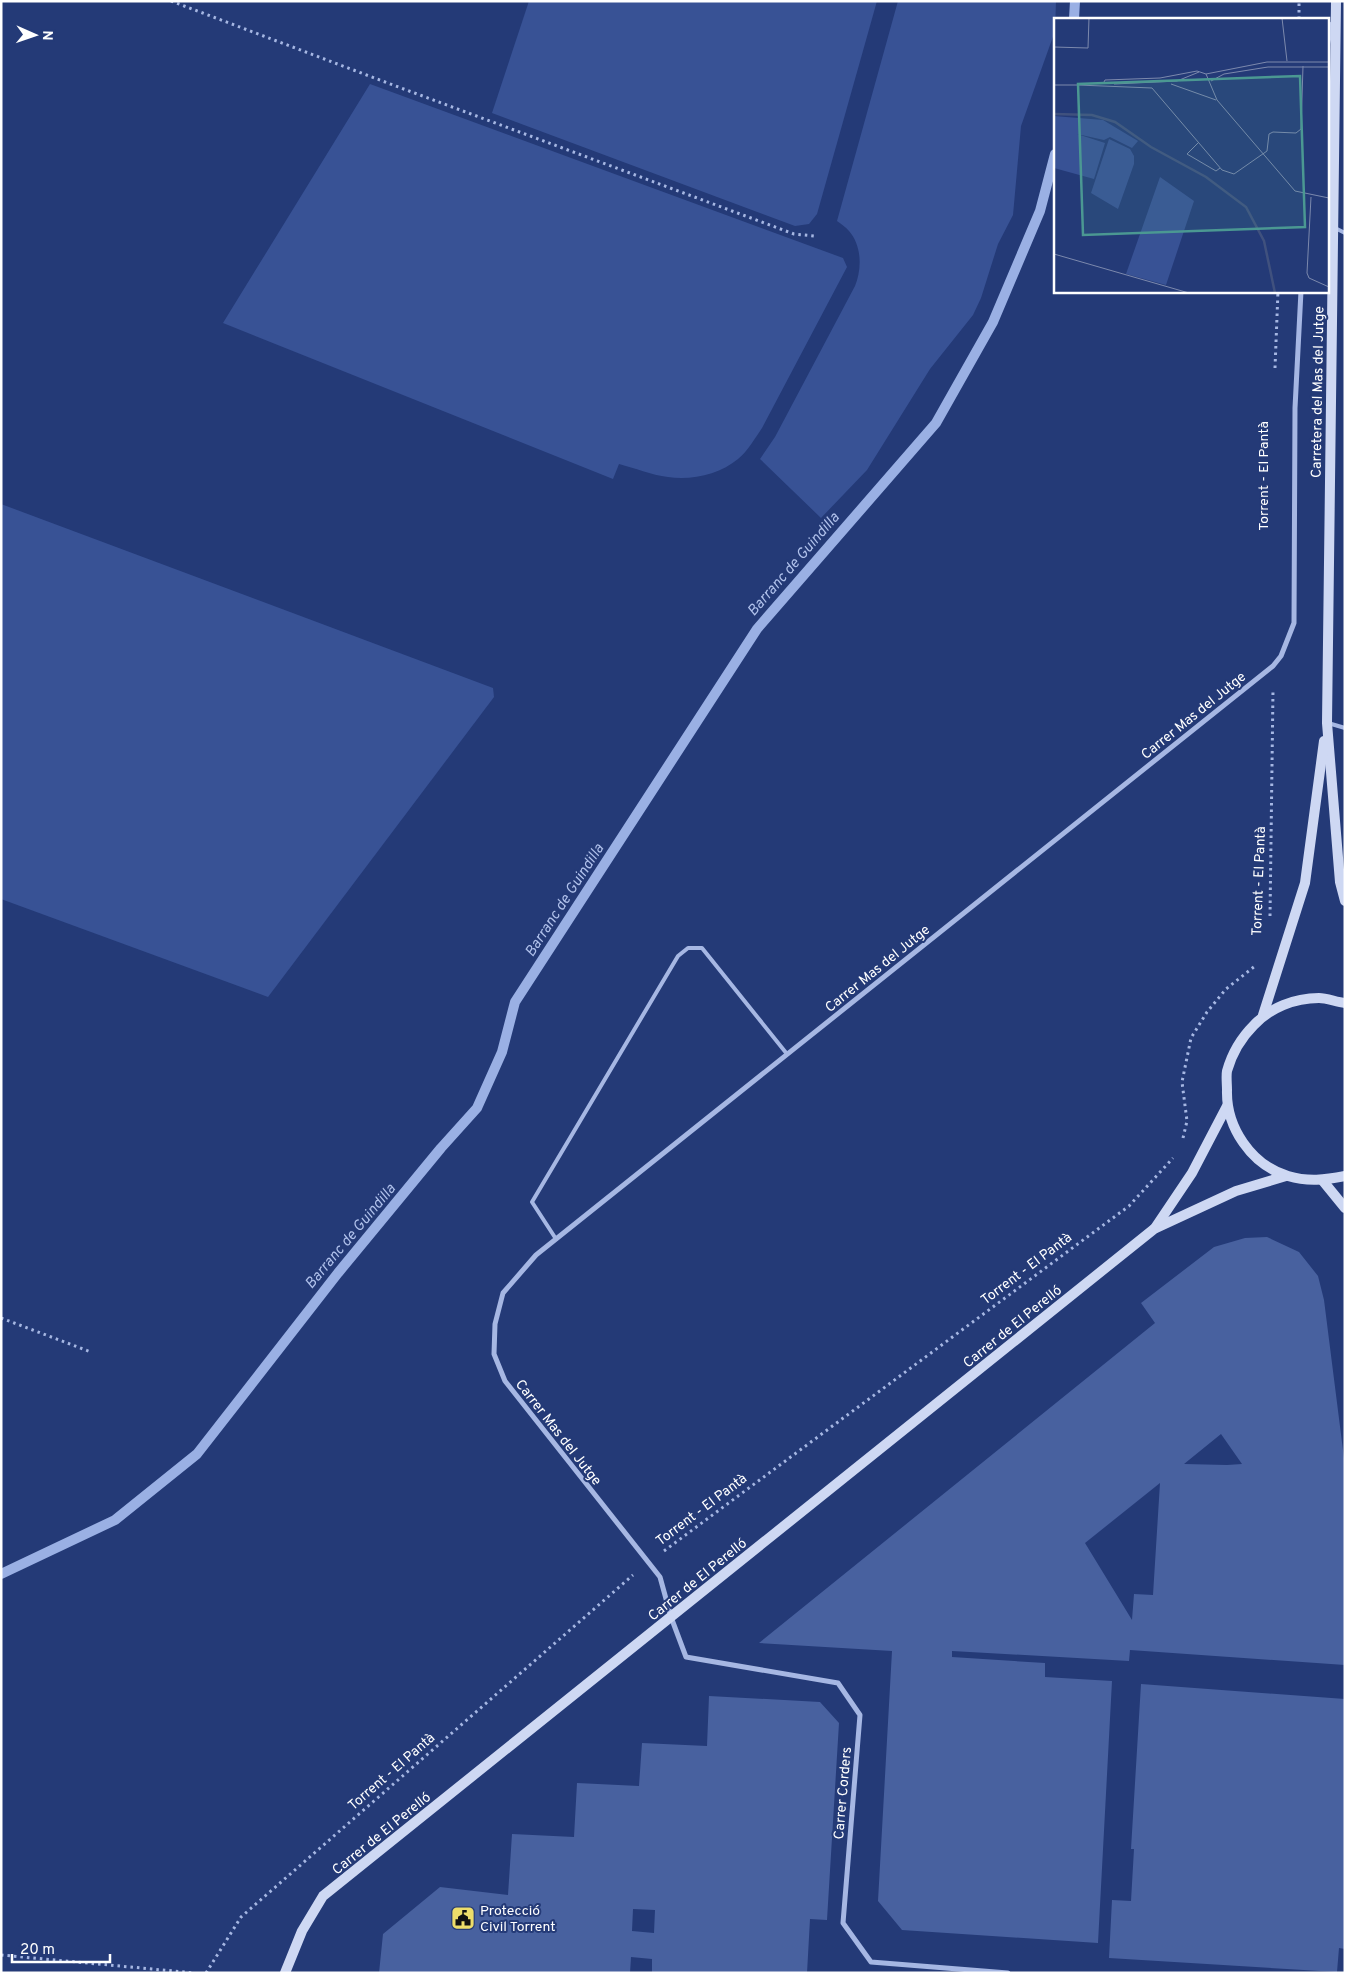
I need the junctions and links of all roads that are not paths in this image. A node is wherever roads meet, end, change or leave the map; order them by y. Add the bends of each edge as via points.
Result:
1 (1336, 1) edge
2 (1328, 41) edge
3 (1333, 228) junction
4 (1345, 232) edge
5 (1301, 292) edge
6 (1327, 722) junction
7 (1345, 728) edge
8 (1345, 901) edge
9 (1345, 1003) edge
10 (1263, 1015) junction
11 (788, 1054) junction
12 (1227, 1106) junction
13 (1286, 1176) junction
14 (1345, 1176) edge
15 (1323, 1181) junction
16 (1345, 1208) edge
17 (1154, 1229) junction
18 (556, 1239) junction
19 (671, 1617) junction
20 (285, 1973) edge
21 (1008, 1973) edge

1 - 2 street
1 - 3 street, Carretera del Mas del Jutge
3 - 4 lane
3 - 6 street, Carretera del Mas del Jutge
5 - 11 street, Carrer Mas del Jutge via 1295,408 1294,623 1281,656 1273,666
6 - 7 lane
6 - 8 street, Carretera del Mas del Jutge via 1340,882
6 - 10 street, Carretera del Mas del Jutge via 1305,884
9 - 10 street via 1319,998 1290,1002
10 - 12 street via 1240,1040 1227,1072
11 - 18 street, Carrer Mas del Jutge
11 - 18 lane via 702,948 688,948 678,956 532,1202
12 - 13 street via 1238,1136 1259,1160
12 - 17 street via 1192,1173
13 - 15 street
13 - 17 street via 1236,1191
14 - 15 street
15 - 16 street
17 - 19 street, Carrer de El Perelló
18 - 19 street, Carrer Mas del Jutge via 536,1255 503,1293 495,1324 494,1354 505,1381 660,1577
19 - 20 street, Carrer de El Perelló via 323,1896 302,1931
19 - 21 street, Carrer Corders via 686,1657 838,1683 860,1715 843,1923 871,1962

